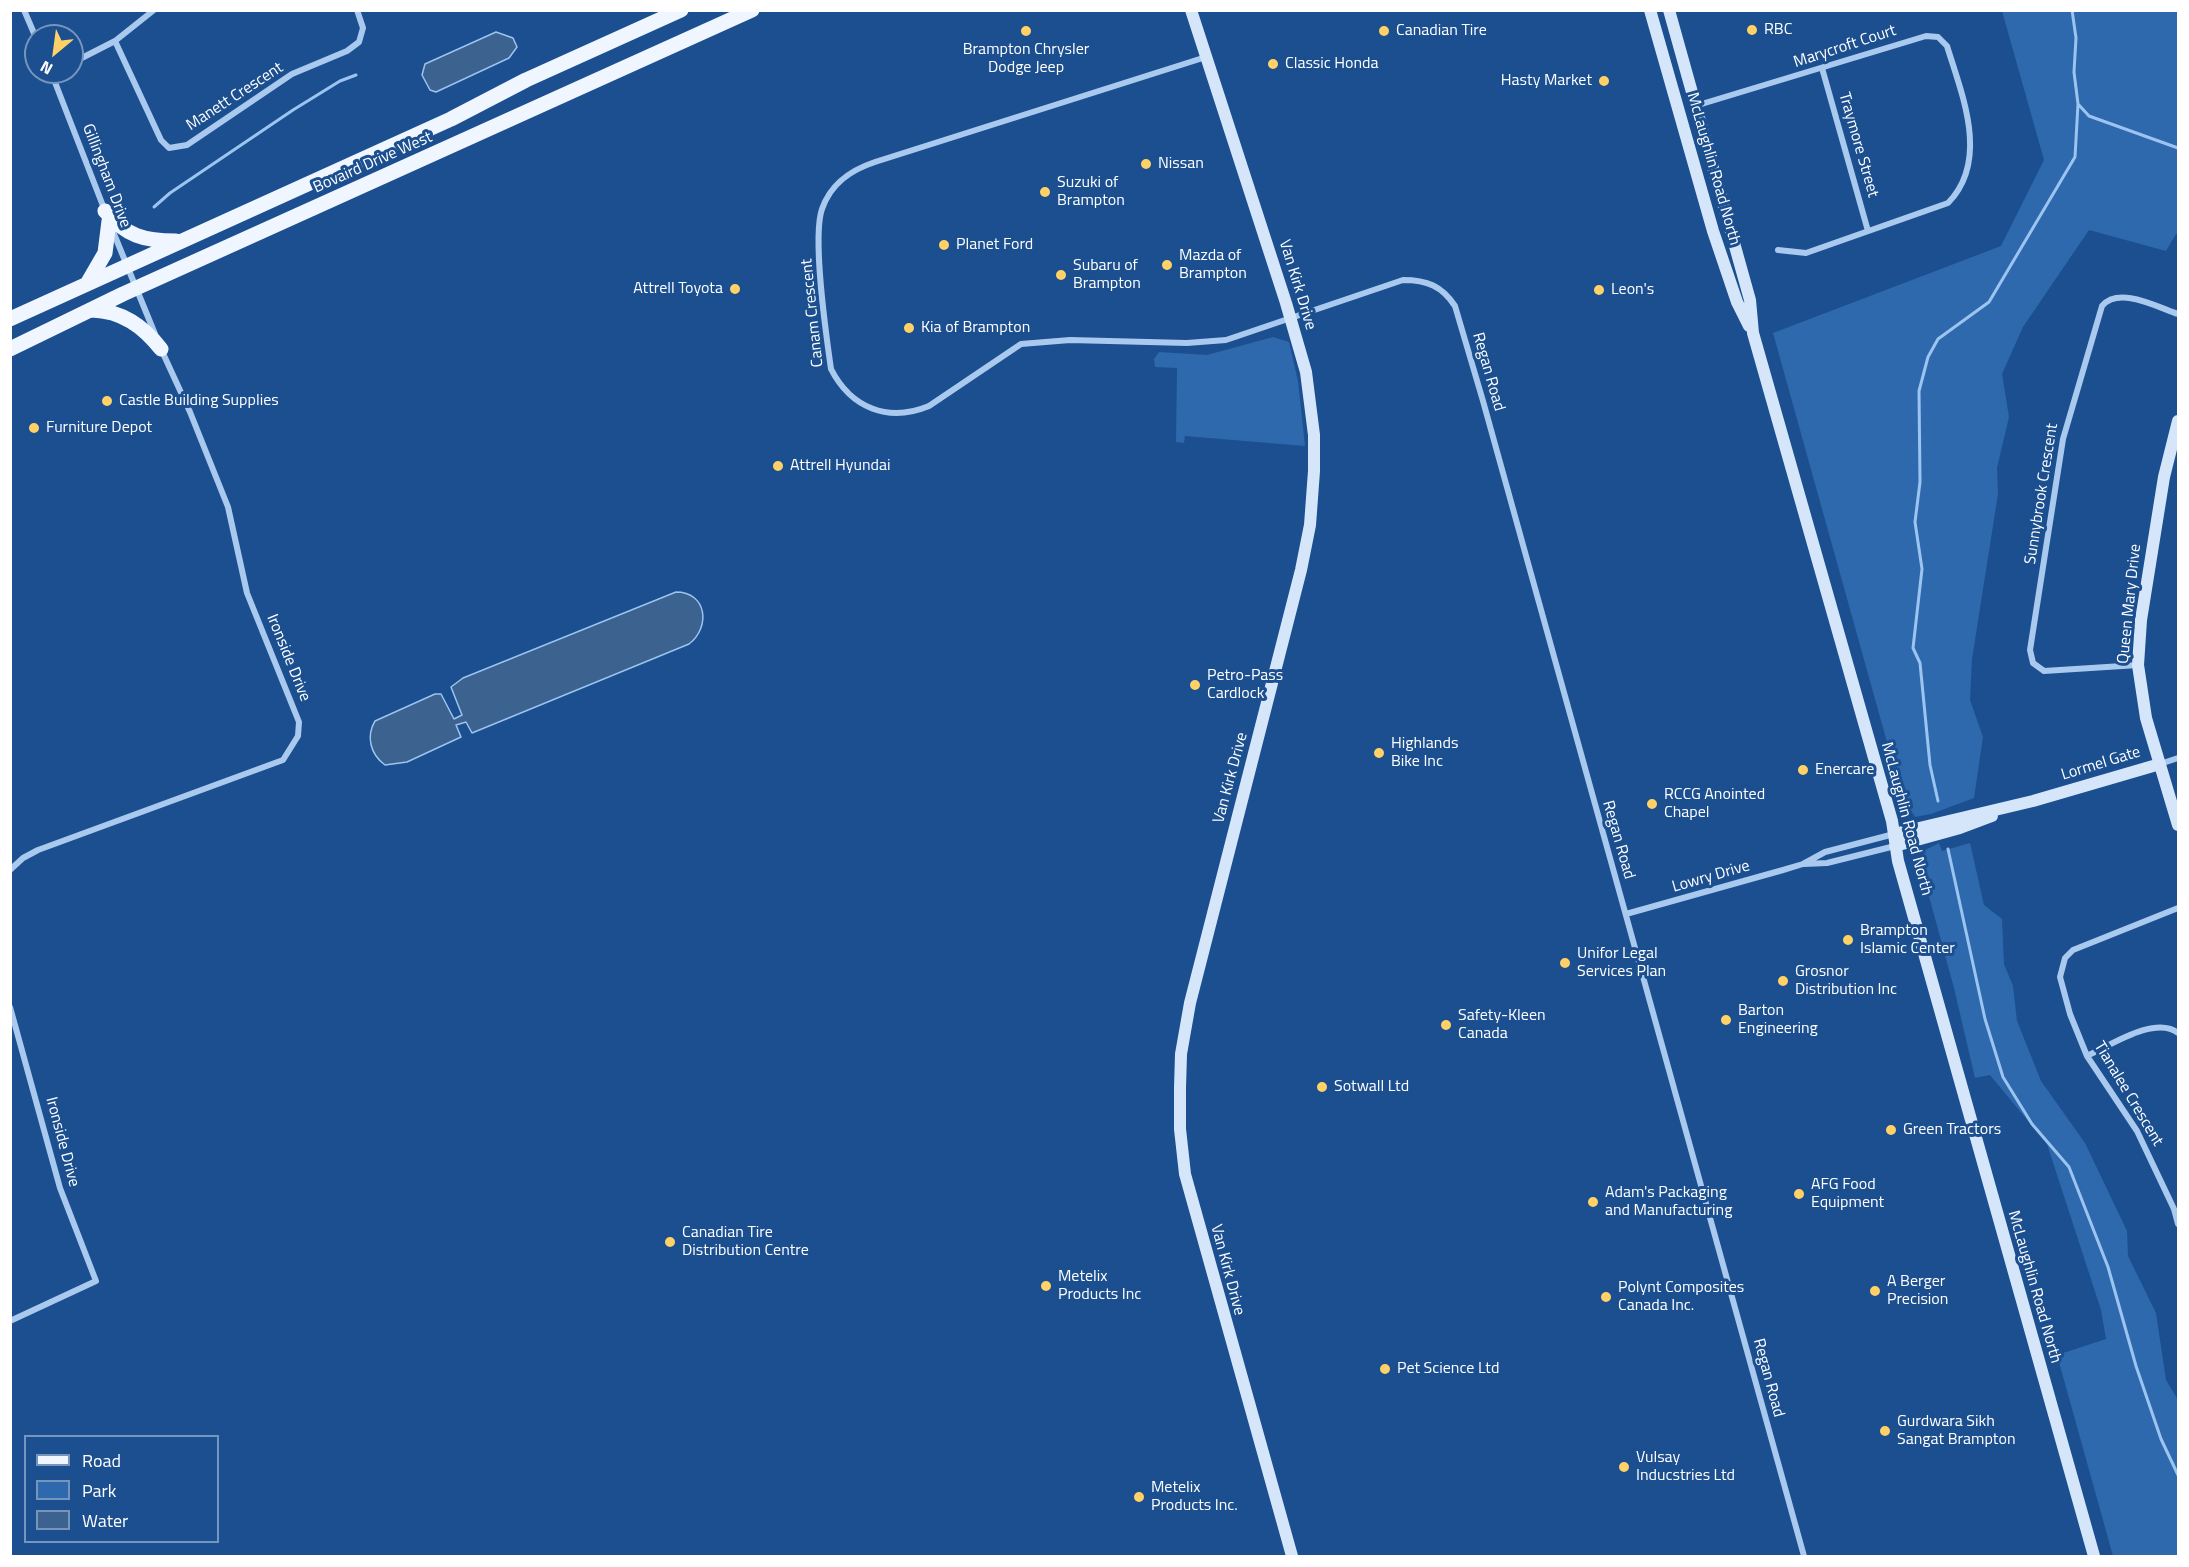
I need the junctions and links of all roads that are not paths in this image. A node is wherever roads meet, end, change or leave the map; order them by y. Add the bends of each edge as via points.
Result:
1 (24, 10) edge
2 (154, 10) edge
3 (357, 10) edge
4 (681, 10) edge
5 (752, 10) edge
6 (1191, 10) edge
7 (1650, 10) edge
8 (1668, 10) edge
9 (30, 24) edge
10 (115, 41) junction
11 (1207, 56) junction
12 (84, 57) edge
13 (1822, 68) junction
14 (57, 84) edge
15 (1695, 106) junction
16 (107, 216) junction
17 (1868, 231) junction
18 (182, 241) junction
19 (1778, 250) dead end
20 (127, 267) junction
21 (86, 285) junction
22 (136, 289) junction
23 (92, 310) junction
24 (2178, 314) edge
25 (1291, 318) junction
26 (10, 319) edge
27 (1753, 333) junction
28 (161, 349) junction
29 (10, 350) edge
30 (2178, 421) edge
31 (2138, 665) junction
32 (2178, 758) edge
33 (2160, 764) junction
34 (2178, 825) edge
35 (1894, 840) junction
36 (1803, 864) junction
37 (10, 870) edge
38 (2178, 908) edge
39 (1626, 914) junction
40 (10, 1007) edge
41 (2178, 1033) edge
42 (2087, 1056) junction
43 (2178, 1224) edge
44 (10, 1321) edge
45 (1292, 1557) edge
46 (1804, 1557) edge
47 (2094, 1557) edge

1 - 9 street
2 - 10 street
3 - 10 street, Manett Crescent via 363,28 359,42 347,51 292,74 187,145 169,148 161,140
4 - 18 main road, Bovaird Drive West
5 - 22 main road, Bovaird Drive West
6 - 11 street, Van Kirk Drive
7 - 27 street, McLaughlin Road North via 1713,231 1737,302
8 - 15 street, McLaughlin Road North
10 - 12 street
11 - 25 street, Van Kirk Drive
11 - 25 street, Canam Crescent via 875,162 844,176 822,208 819,234 831,369 839,385 862,406 889,415 929,406 1021,344 1070,340 1226,340
13 - 15 street, Marycroft Court
13 - 17 street, Traymore Street
13 - 17 street, Marycroft Court via 1926,36 1938,37 1947,46 1960,90 1971,137 1967,168 1954,196 1948,202
14 - 16 street, Gillingham Drive
15 - 27 street, McLaughlin Road North via 1750,300
16 - 18 main road via 132,236 150,241
16 - 20 street, Gillingham Drive
16 - 21 main road via 105,253
17 - 19 street, Marycroft Court via 1806,253
18 - 20 main road, Bovaird Drive West
20 - 21 main road, Bovaird Drive West
20 - 22 street, Gillingham Drive
21 - 26 main road, Bovaird Drive West
22 - 23 main road, Bovaird Drive West
22 - 28 street, Ironside Drive
23 - 28 main road via 106,310 127,318 148,333
23 - 29 main road, Bovaird Drive West
24 - 31 street, Sunnybrook Crescent via 2122,297 2107,300 2102,306 2063,439 2030,650 2033,663 2044,671
25 - 39 street, Regan Road via 1403,280 1422,280 1438,286 1455,306
25 - 45 street, Van Kirk Drive via 1306,372 1314,435 1310,525 1190,1003 1181,1054 1180,1129 1190,1194
27 - 35 street, McLaughlin Road North
28 - 37 street, Ironside Drive via 228,507 248,594 299,722 298,736 283,760 38,850
30 - 31 street, Queen Mary Drive via 2162,485
31 - 33 street, Queen Mary Drive via 2144,708
32 - 33 street, Lormel Gate
33 - 34 street, Queen Mary Drive
33 - 35 street, Lormel Gate
35 - 36 street, Lowry Drive via 1827,863
35 - 36 street, Lowry Drive via 1825,852
35 - 47 street, McLaughlin Road North
36 - 39 street, Lowry Drive
38 - 42 street, Tianalee Crescent via 2073,950 2065,958 2060,977
39 - 46 street, Regan Road
40 - 44 street, Ironside Drive via 60,1188 96,1281
41 - 42 street via 2170,1026 2154,1026
42 - 43 street, Tianalee Crescent via 2137,1131 2175,1209

